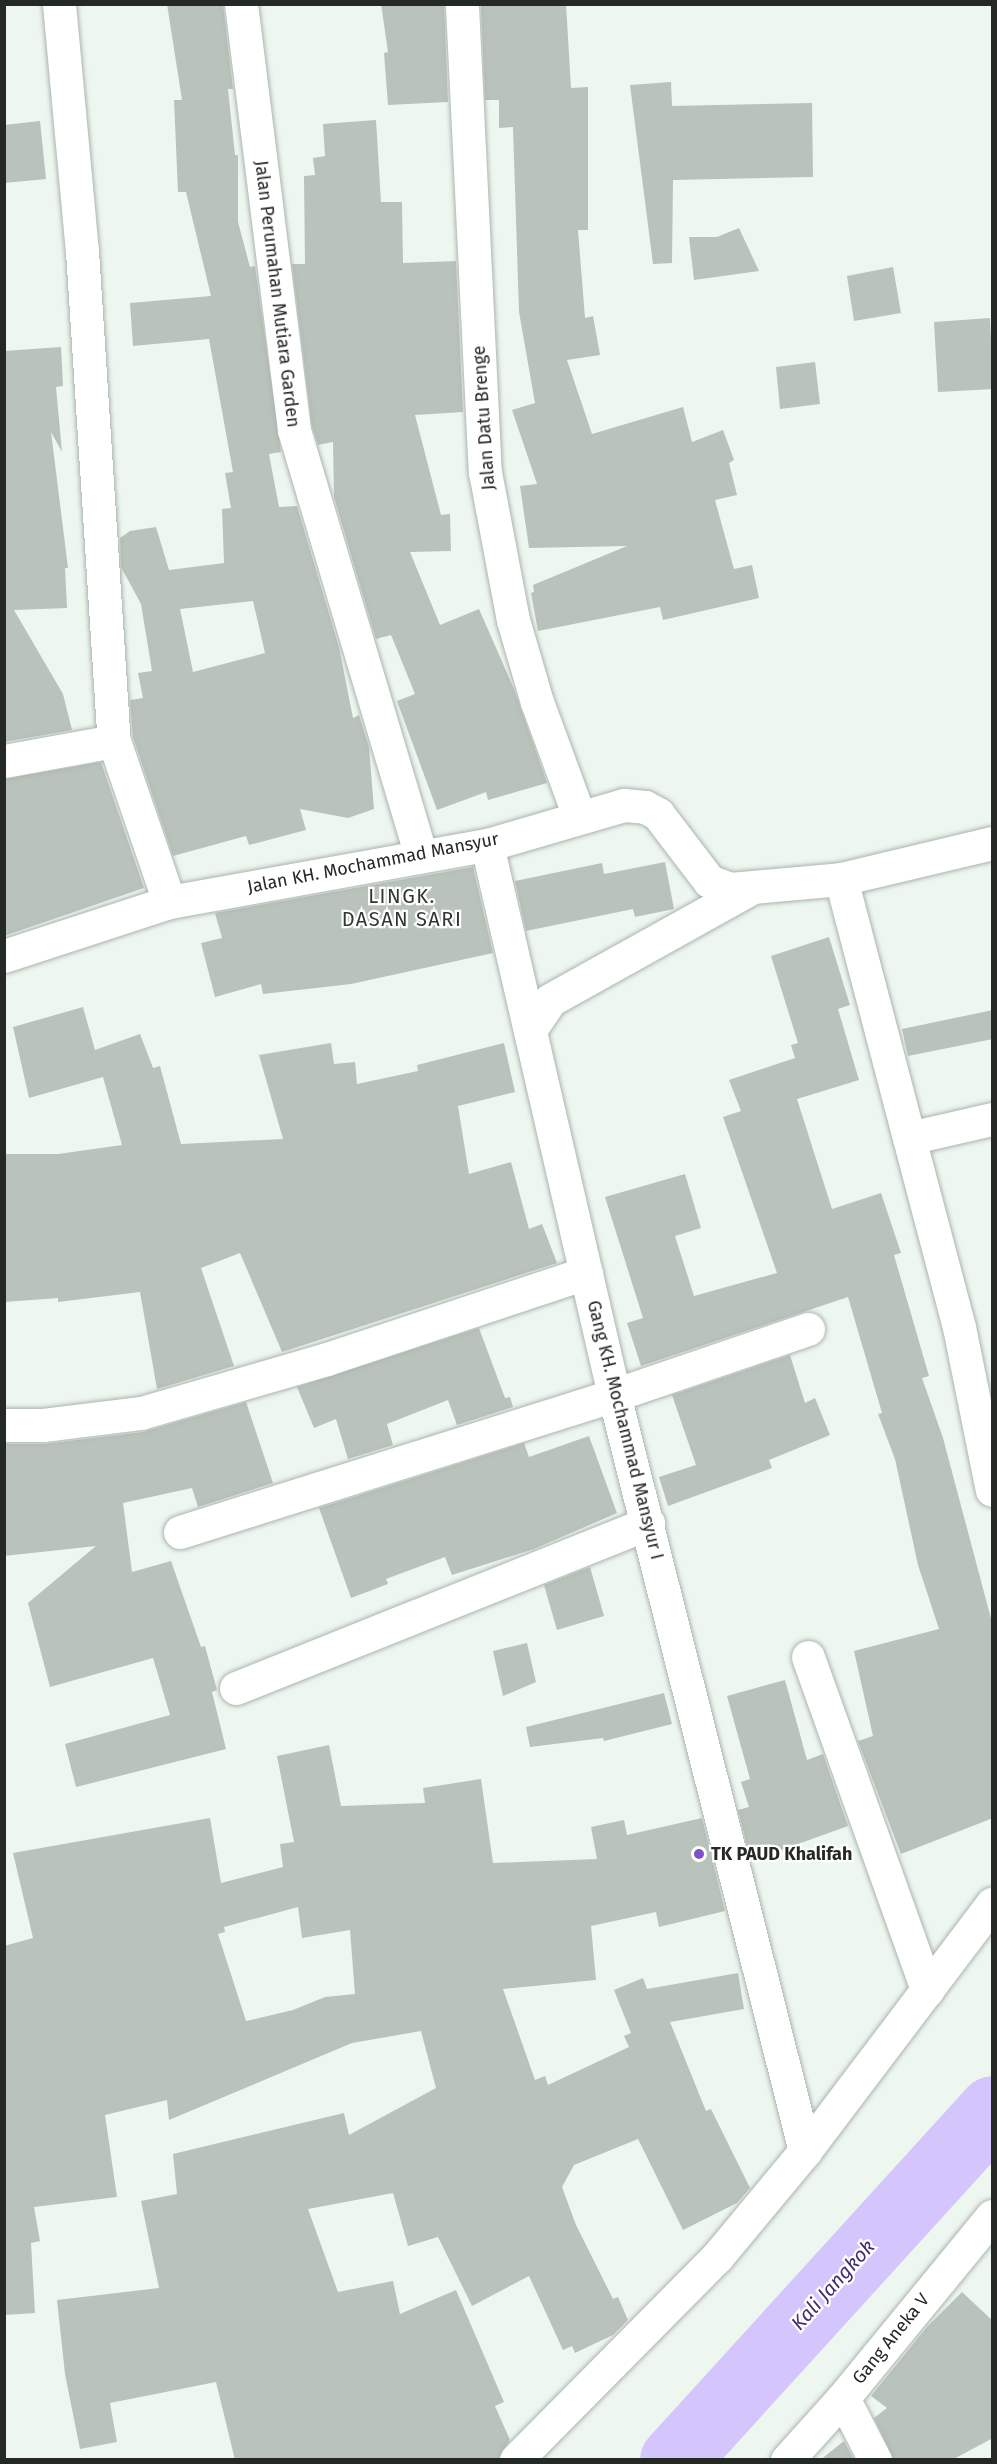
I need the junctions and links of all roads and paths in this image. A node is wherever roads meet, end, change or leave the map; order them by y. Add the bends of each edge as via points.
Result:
1 (59, 4) edge
2 (241, 4) edge
3 (462, 6) dead end
4 (114, 741) junction
5 (4, 761) edge
6 (579, 816) junction
7 (993, 843) edge
8 (487, 845) junction
9 (420, 854) junction
10 (842, 879) junction
11 (751, 888) junction
12 (169, 902) junction
13 (4, 956) edge
14 (530, 1030) junction
15 (993, 1119) edge
16 (909, 1138) junction
17 (586, 1273) junction
18 (959, 1327) junction
19 (808, 1329) dead end
20 (993, 1366) edge
21 (614, 1395) junction
22 (4, 1425) edge
23 (993, 1490) edge
24 (648, 1523) junction
25 (180, 1532) dead end
26 (808, 1657) dead end
27 (236, 1688) dead end
28 (993, 1904) edge
29 (927, 1990) junction
30 (805, 2151) junction
31 (990, 2223) edge
32 (843, 2398) junction
33 (516, 2460) edge
34 (787, 2460) edge
35 (875, 2460) edge

1 - 4 street via 83,262
2 - 9 street, Jalan Perumahan Mutiara Garden via 294,430
3 - 6 street, Jalan Datu Brenge via 486,472 513,620 537,702
4 - 5 street
4 - 12 street
6 - 8 street, Jalan KH. Mochammad Mansyur
6 - 11 street, Jalan KH. Mochammad Mansyur via 624,805 645,807 664,819 713,884 730,889
7 - 10 street, Jalan KH. Mochammad Mansyur
8 - 9 street, Jalan KH. Mochammad Mansyur
8 - 14 street, Gang KH. Mochammad Mansyur I
9 - 12 street, Jalan KH. Mochammad Mansyur
10 - 11 street, Jalan KH. Mochammad Mansyur
10 - 16 street
11 - 14 street via 550,1000
12 - 13 street, Jalan KH. Mochammad Mansyur
14 - 17 street, Gang KH. Mochammad Mansyur I
15 - 16 street
16 - 18 street
17 - 21 street, Gang KH. Mochammad Mansyur I
17 - 22 street via 327,1359 141,1413 43,1425
18 - 20 street
18 - 23 street
19 - 21 street
21 - 24 street, Gang KH. Mochammad Mansyur I
21 - 25 street
24 - 27 street
24 - 30 street, Gang KH. Mochammad Mansyur I
26 - 29 street
28 - 29 street
29 - 30 street
30 - 33 street via 717,2257
31 - 32 street, Gang Aneka V
32 - 34 street, Gang Aneka V
32 - 35 street

